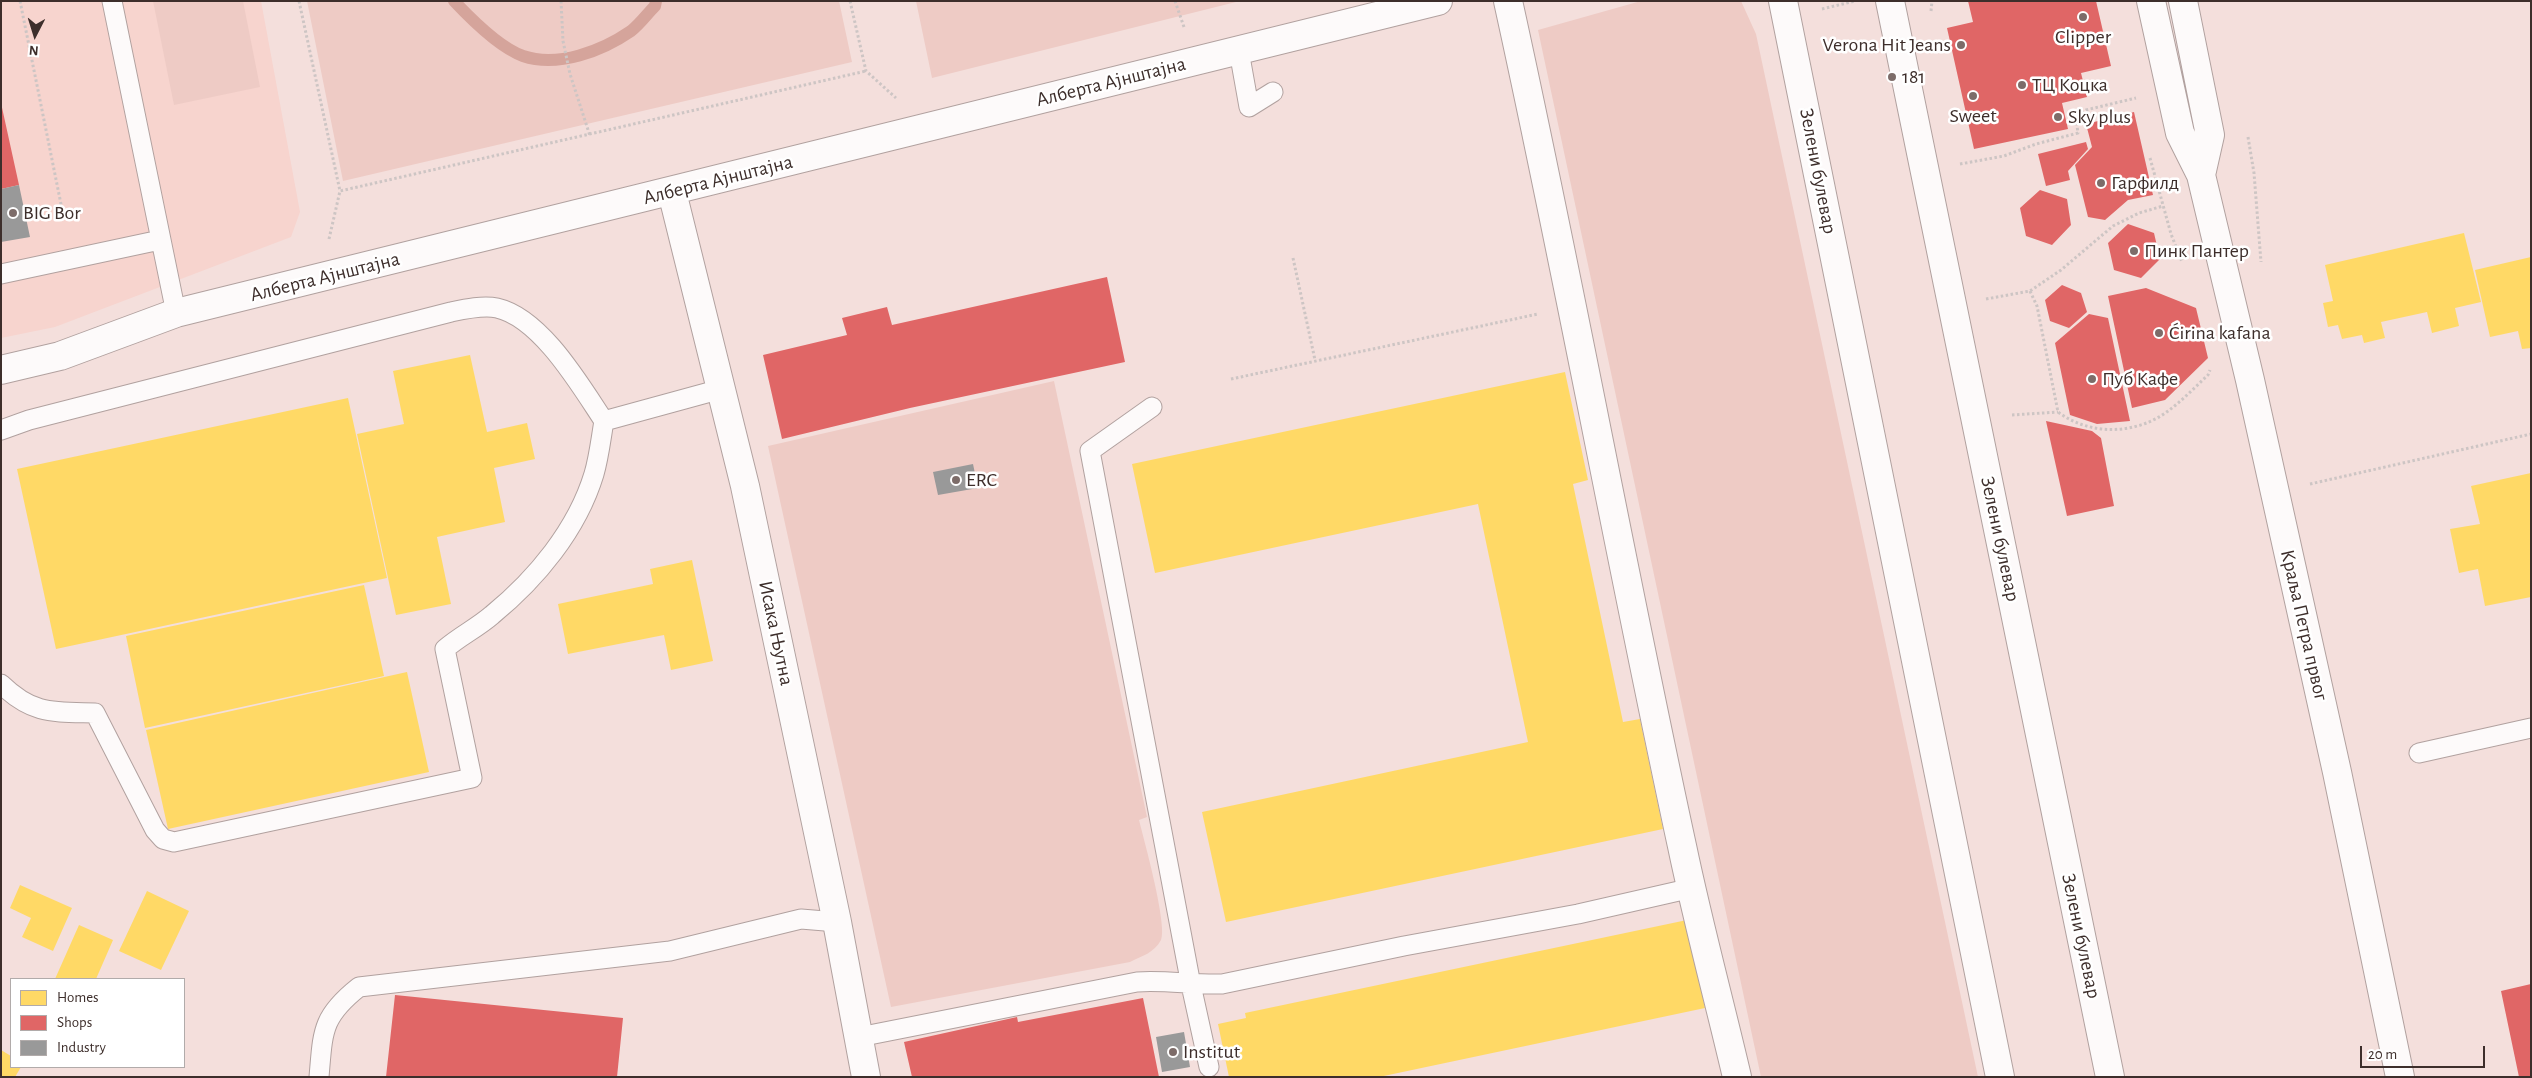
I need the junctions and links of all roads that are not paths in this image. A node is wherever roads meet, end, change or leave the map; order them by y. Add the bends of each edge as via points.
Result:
1 (112, 1) edge
2 (1438, 1) edge
3 (1508, 1) edge
4 (1783, 1) edge
5 (1890, 1) edge
6 (1911, 1) edge
7 (2151, 1) edge
8 (2184, 1) edge
9 (1239, 51) junction
10 (1900, 52) junction
11 (1273, 92) dead end
12 (2201, 175) junction
13 (672, 192) junction
14 (160, 240) junction
15 (1, 274) edge
16 (176, 313) junction
17 (1, 370) edge
18 (721, 389) junction
19 (1152, 407) dead end
20 (604, 421) junction
21 (1, 430) edge
22 (1, 684) edge
23 (2531, 728) edge
24 (2419, 753) dead end
25 (1692, 888) junction
26 (837, 922) junction
27 (1192, 985) junction
28 (859, 1037) junction
29 (1210, 1067) dead end
30 (1735, 1076) edge
31 (319, 1077) edge
32 (866, 1077) edge
33 (2000, 1077) edge
34 (2110, 1077) edge
35 (2400, 1077) edge

1 - 14 lane
2 - 9 street, Алберта Ајнштајна
3 - 25 street via 1549,186 1613,513
4 - 33 street, Зелени булевар
5 - 10 street, Зелени булевар
6 - 10 street
7 - 12 street, Краља Петра првог via 2180,133
8 - 12 street, Краља Петра првог via 2210,135
9 - 11 lane via 1249,107
9 - 13 street, Алберта Ајнштајна
10 - 34 street, Зелени булевар
12 - 35 street, Краља Петра првог via 2337,772
13 - 16 street, Алберта Ајнштајна
13 - 18 street, Исака Њутна
14 - 15 lane
14 - 16 lane
16 - 17 street, Алберта Ајнштајна via 60,356
18 - 20 lane
18 - 26 street, Исака Њутна via 745,486
19 - 27 lane via 1090,451
20 - 21 lane via 576,379 532,328 516,316 495,307 451,312 29,420
20 - 22 lane via 594,474 569,529 523,588 445,649 472,778 174,842 154,830 95,713 33,708
23 - 24 lane
25 - 27 lane via 1578,914 1222,984
25 - 30 street
26 - 28 street, Исака Њутна
26 - 31 lane via 801,919 670,951 359,987 338,1003 324,1030
27 - 28 lane via 1137,982
27 - 29 lane
28 - 32 street, Исака Њутна

